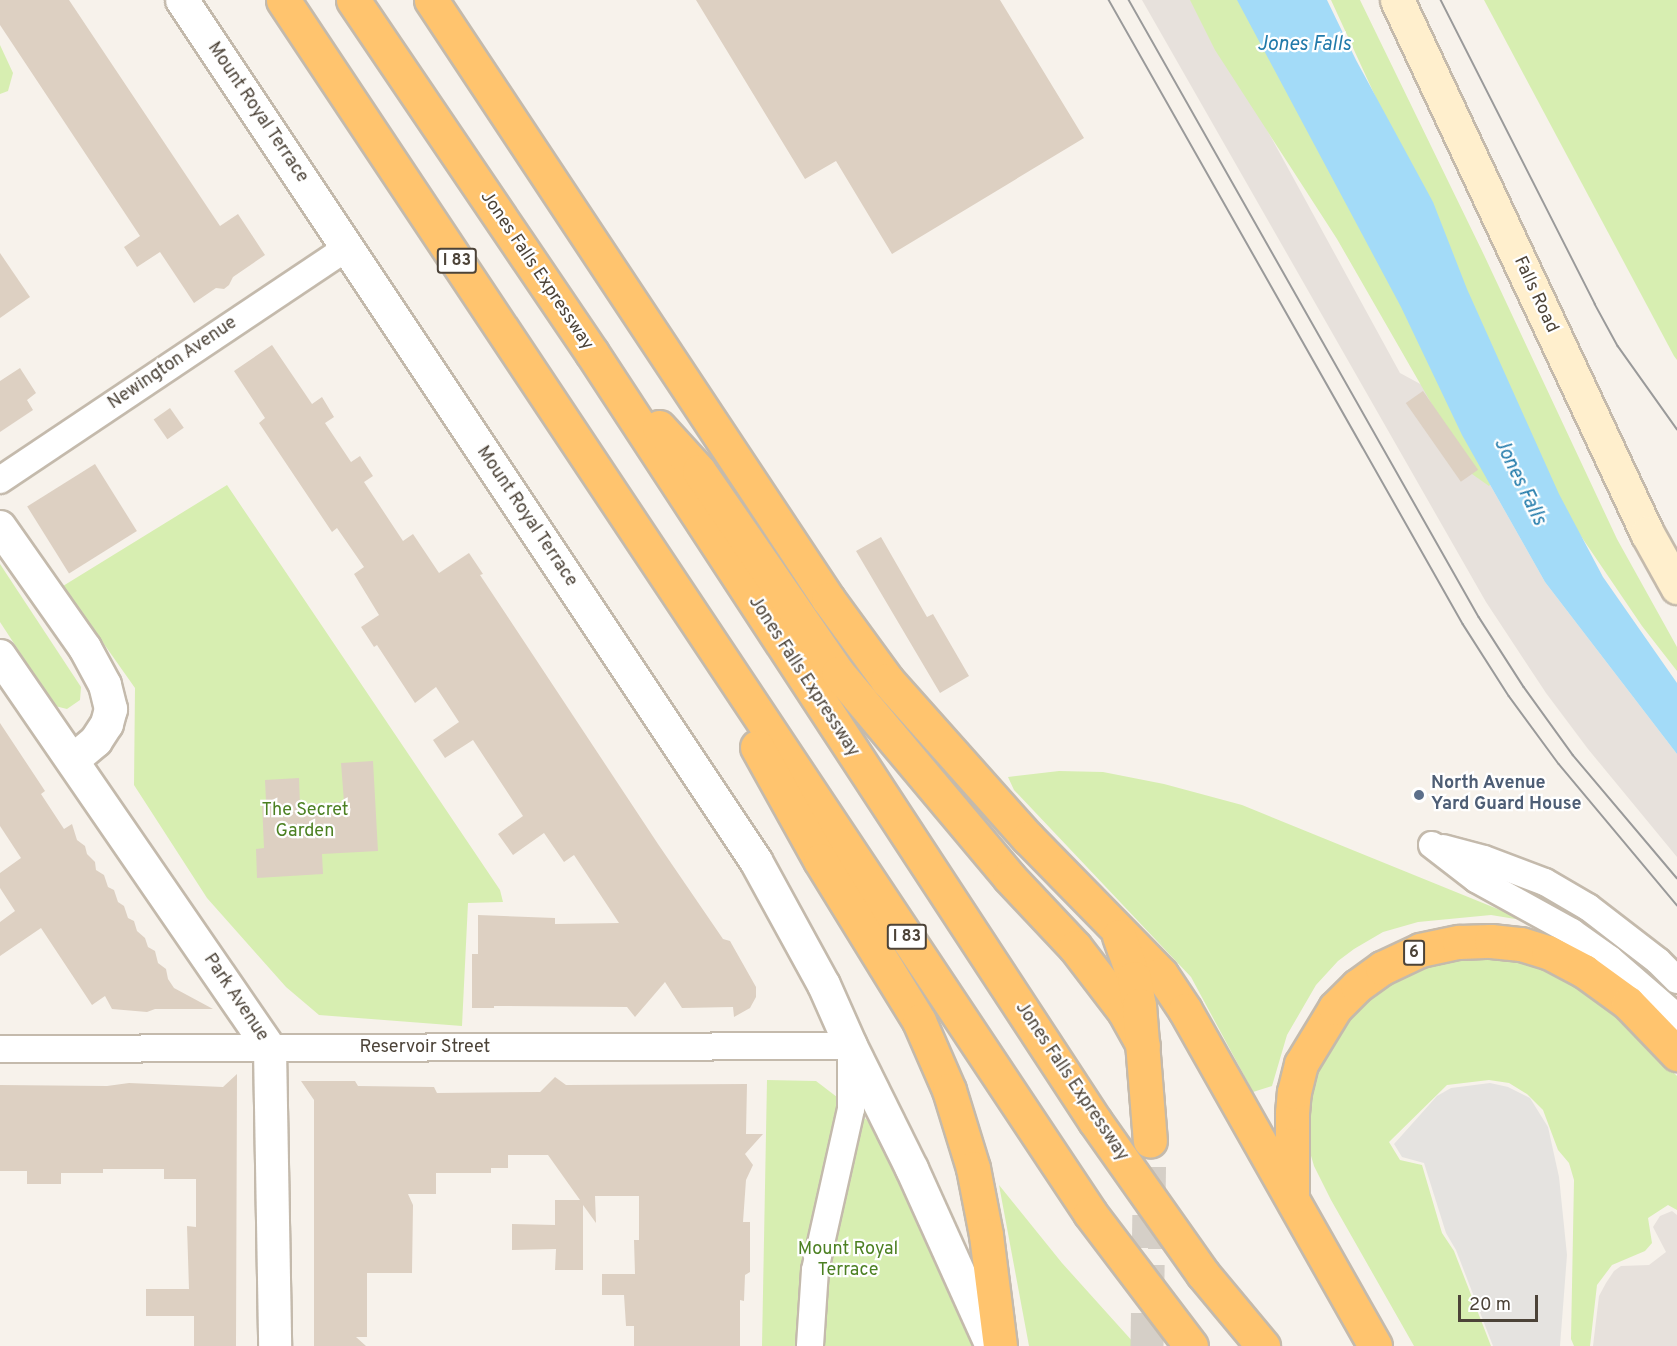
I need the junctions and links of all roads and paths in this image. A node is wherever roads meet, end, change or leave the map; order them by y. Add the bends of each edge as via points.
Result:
1 (182, 0) edge
2 (283, 0) edge
3 (353, 0) edge
4 (431, 0) edge
5 (1397, 0) edge
6 (346, 248) junction
7 (592, 353) junction
8 (0, 480) edge
9 (631, 523) junction
10 (0, 527) edge
11 (1677, 587) edge
12 (0, 656) edge
13 (73, 760) junction
14 (1117, 929) junction
15 (1677, 980) edge
16 (1677, 1017) edge
17 (1143, 1045) junction
18 (851, 1046) junction
19 (270, 1048) junction
20 (0, 1049) edge
21 (1677, 1054) edge
22 (1150, 1141) tunnel mouth
23 (1292, 1202) junction
24 (274, 1346) edge
25 (810, 1346) edge
26 (992, 1346) edge
27 (1000, 1346) edge
28 (1191, 1346) edge
29 (1263, 1346) edge
30 (1375, 1346) edge

1 - 6 street, Mount Royal Terrace
2 - 9 highway, I 83
3 - 7 highway, Jones Falls Expressway
4 - 14 highway via 828,598 887,680 1028,838
5 - 11 main road, Falls Road via 1642,523
6 - 8 street, Newington Avenue
6 - 18 street, Mount Royal Terrace via 756,861 824,986
7 - 17 highway via 699,471 838,673 976,838 1075,946 1124,1011
7 - 29 highway, Jones Falls Expressway via 1095,1121 1203,1274
9 - 27 highway via 820,860 919,1021 949,1090 973,1168
9 - 28 highway, I 83 via 1090,1213
10 - 13 street via 85,648 105,686 111,709 107,724 96,741
12 - 13 street, Park Avenue
13 - 19 street, Park Avenue
14 - 17 highway via 1134,978
14 - 23 highway via 1161,974 1185,1010
15 - 16 street via 1588,907 1545,882 1485,859 1432,845 1476,879 1572,932
17 - 22 highway
18 - 19 street, Reservoir Street
18 - 25 street, Mount Royal Terrace via 851,1108 815,1270
18 - 26 street, Mount Royal Terrace
19 - 20 street, Reservoir Street
19 - 24 street, Park Avenue
21 - 23 highway, 6 via 1628,1003 1584,971 1548,952 1491,941 1459,942 1420,950 1382,968 1357,986 1335,1008 1301,1064 1293,1092
23 - 30 highway

